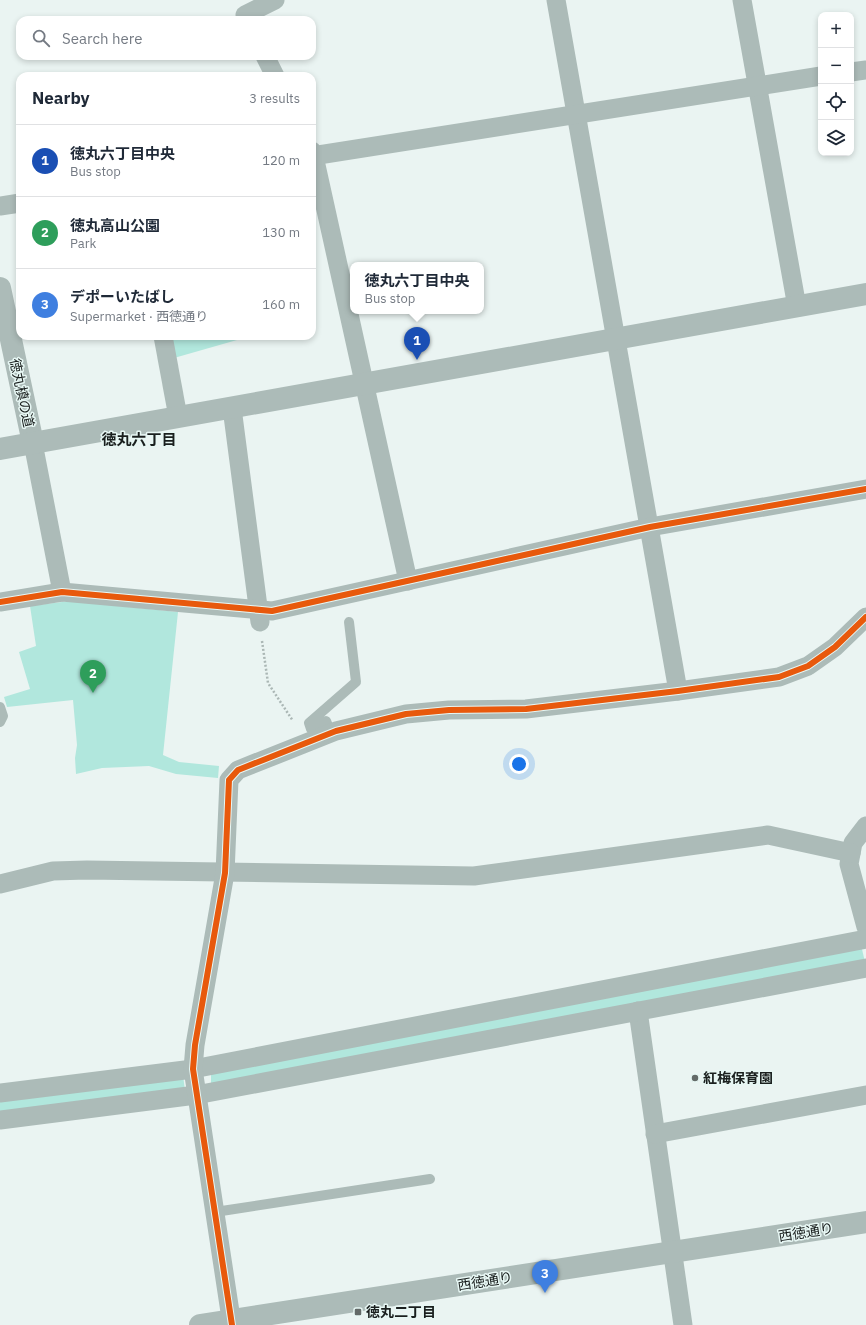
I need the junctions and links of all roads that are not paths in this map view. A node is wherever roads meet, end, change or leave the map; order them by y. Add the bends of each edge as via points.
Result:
1 (275, 0) edge
2 (556, 0) edge
3 (742, 0) edge
4 (243, 12) edge
5 (267, 60) edge
6 (866, 70) edge
7 (273, 72) edge
8 (854, 72) edge
9 (818, 76) edge
10 (757, 85) junction
11 (576, 115) junction
12 (316, 155) edge
13 (316, 168) edge
14 (16, 204) edge
15 (0, 206) edge
16 (0, 288) edge
17 (866, 294) edge
18 (796, 307) junction
19 (2, 310) edge
20 (616, 339) junction
21 (165, 340) edge
22 (365, 384) junction
23 (232, 408) junction
24 (178, 417) junction
25 (33, 443) junction
26 (0, 449) edge
27 (866, 489) edge
28 (650, 527) junction
29 (408, 581) junction
30 (62, 592) junction
31 (0, 602) edge
32 (259, 617) junction
33 (866, 617) edge
34 (349, 622) dead end
35 (678, 691) junction
36 (0, 706) edge
37 (0, 722) edge
38 (331, 733) junction
39 (866, 826) edge
40 (851, 853) junction
41 (225, 873) junction
42 (0, 884) edge
43 (866, 927) edge
44 (866, 939) edge
45 (866, 968) edge
46 (638, 1011) junction
47 (192, 1069) junction
48 (0, 1093) edge
49 (196, 1095) junction
50 (866, 1095) edge
51 (0, 1120) edge
52 (655, 1134) junction
53 (430, 1179) dead end
54 (215, 1212) junction
55 (866, 1222) edge
56 (673, 1252) junction
57 (232, 1323) edge
58 (200, 1325) edge
59 (683, 1325) edge

1 - 4 street
2 - 11 street
3 - 10 street
5 - 7 street
6 - 8 street
9 - 10 street
10 - 11 street
10 - 18 street
11 - 12 street
11 - 20 street
13 - 22 street
14 - 15 street
16 - 19 street, 徳丸槙の道
17 - 18 street
18 - 20 street
19 - 25 street, 徳丸槙の道
20 - 22 street
20 - 28 street
21 - 24 street
22 - 23 street
22 - 29 street
23 - 24 street
23 - 32 street
24 - 25 street
25 - 26 street, 徳丸槙の道
25 - 30 street
27 - 28 street
28 - 29 street
28 - 35 street
29 - 32 street via 344,599 272,611
30 - 31 street
30 - 32 street
33 - 35 street via 835,646 808,666 779,677
34 - 38 lane via 356,682 309,724 311,729 326,721
35 - 38 street via 526,709 449,710 406,714
36 - 37 lane via 3,716
38 - 41 street via 304,738 238,770 229,780
39 - 40 street via 853,843
40 - 41 street via 768,835 474,876
40 - 43 street via 849,864
41 - 42 street via 53,871
41 - 47 street
44 - 47 street
45 - 46 street
46 - 49 street
46 - 52 street
47 - 48 street
47 - 49 street
49 - 51 street
49 - 54 street
50 - 52 street
52 - 56 street
53 - 54 lane
54 - 57 street
55 - 56 street, 西徳通り
56 - 57 street, 西徳通り
56 - 59 street
57 - 58 street, 西徳通り

